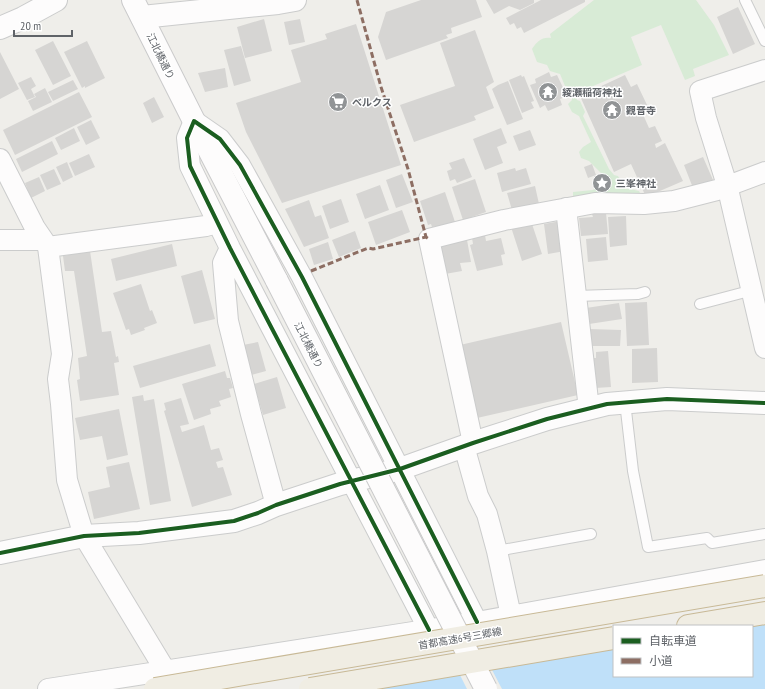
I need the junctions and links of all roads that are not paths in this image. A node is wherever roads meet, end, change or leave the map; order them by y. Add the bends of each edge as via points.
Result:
1 (56, 0) edge
2 (294, 0) edge
3 (745, 0) edge
4 (138, 9) edge
5 (0, 28) edge
6 (765, 41) edge
7 (765, 70) edge
8 (194, 121) junction
9 (0, 159) edge
10 (765, 172) edge
11 (727, 185) junction
12 (566, 208) junction
13 (217, 223) junction
14 (0, 240) edge
15 (45, 243) junction
16 (230, 248) junction
17 (645, 292) dead end
18 (757, 292) edge
19 (576, 296) junction
20 (700, 304) dead end
21 (765, 348) edge
22 (625, 402) junction
23 (765, 403) edge
24 (589, 409) junction
25 (469, 444) junction
26 (400, 469) junction
27 (351, 481) junction
28 (276, 505) junction
29 (591, 534) dead end
30 (765, 534) edge
31 (84, 536) junction
32 (497, 551) junction
33 (0, 553) edge
34 (765, 570) edge
35 (765, 586) edge
36 (765, 613) edge
37 (511, 616) junction
38 (477, 622) junction
39 (694, 625) edge
40 (429, 630) junction
41 (613, 638) edge
42 (160, 680) edge
43 (48, 689) edge
44 (310, 689) edge
45 (486, 689) edge

1 - 5 street
2 - 4 street via 278,3
3 - 6 lane
4 - 8 street, 江北橋通り
7 - 11 street via 700,91
8 - 13 street via 187,138 190,166
8 - 26 street via 220,139 240,165 302,277
8 - 45 street, 江北橋通り, bridge
9 - 15 street
10 - 11 street
11 - 12 street via 674,201 644,204 595,203
11 - 18 street
12 - 19 street
12 - 25 street via 429,239
13 - 15 street
13 - 16 street
14 - 15 street
15 - 31 street via 62,354 58,379 67,480
16 - 27 street
16 - 28 street via 223,263 228,321
17 - 19 lane
18 - 20 lane
18 - 21 street
19 - 24 street
22 - 23 street via 668,399
22 - 24 street
22 - 30 lane via 633,471 648,547 707,538 712,543
24 - 25 street via 547,419
25 - 26 street
25 - 32 street via 478,496 487,514
26 - 27 street
26 - 38 street
27 - 28 street
27 - 40 street
28 - 31 street via 234,521 139,533
29 - 32 lane
31 - 33 street
31 - 42 street
32 - 37 street
34 - 37 street
35 - 42 highway, 首都高速6号三郷線, bridge
36 - 39 highway
37 - 38 street
38 - 40 street
40 - 42 street
41 - 44 highway, bridge
42 - 43 street

